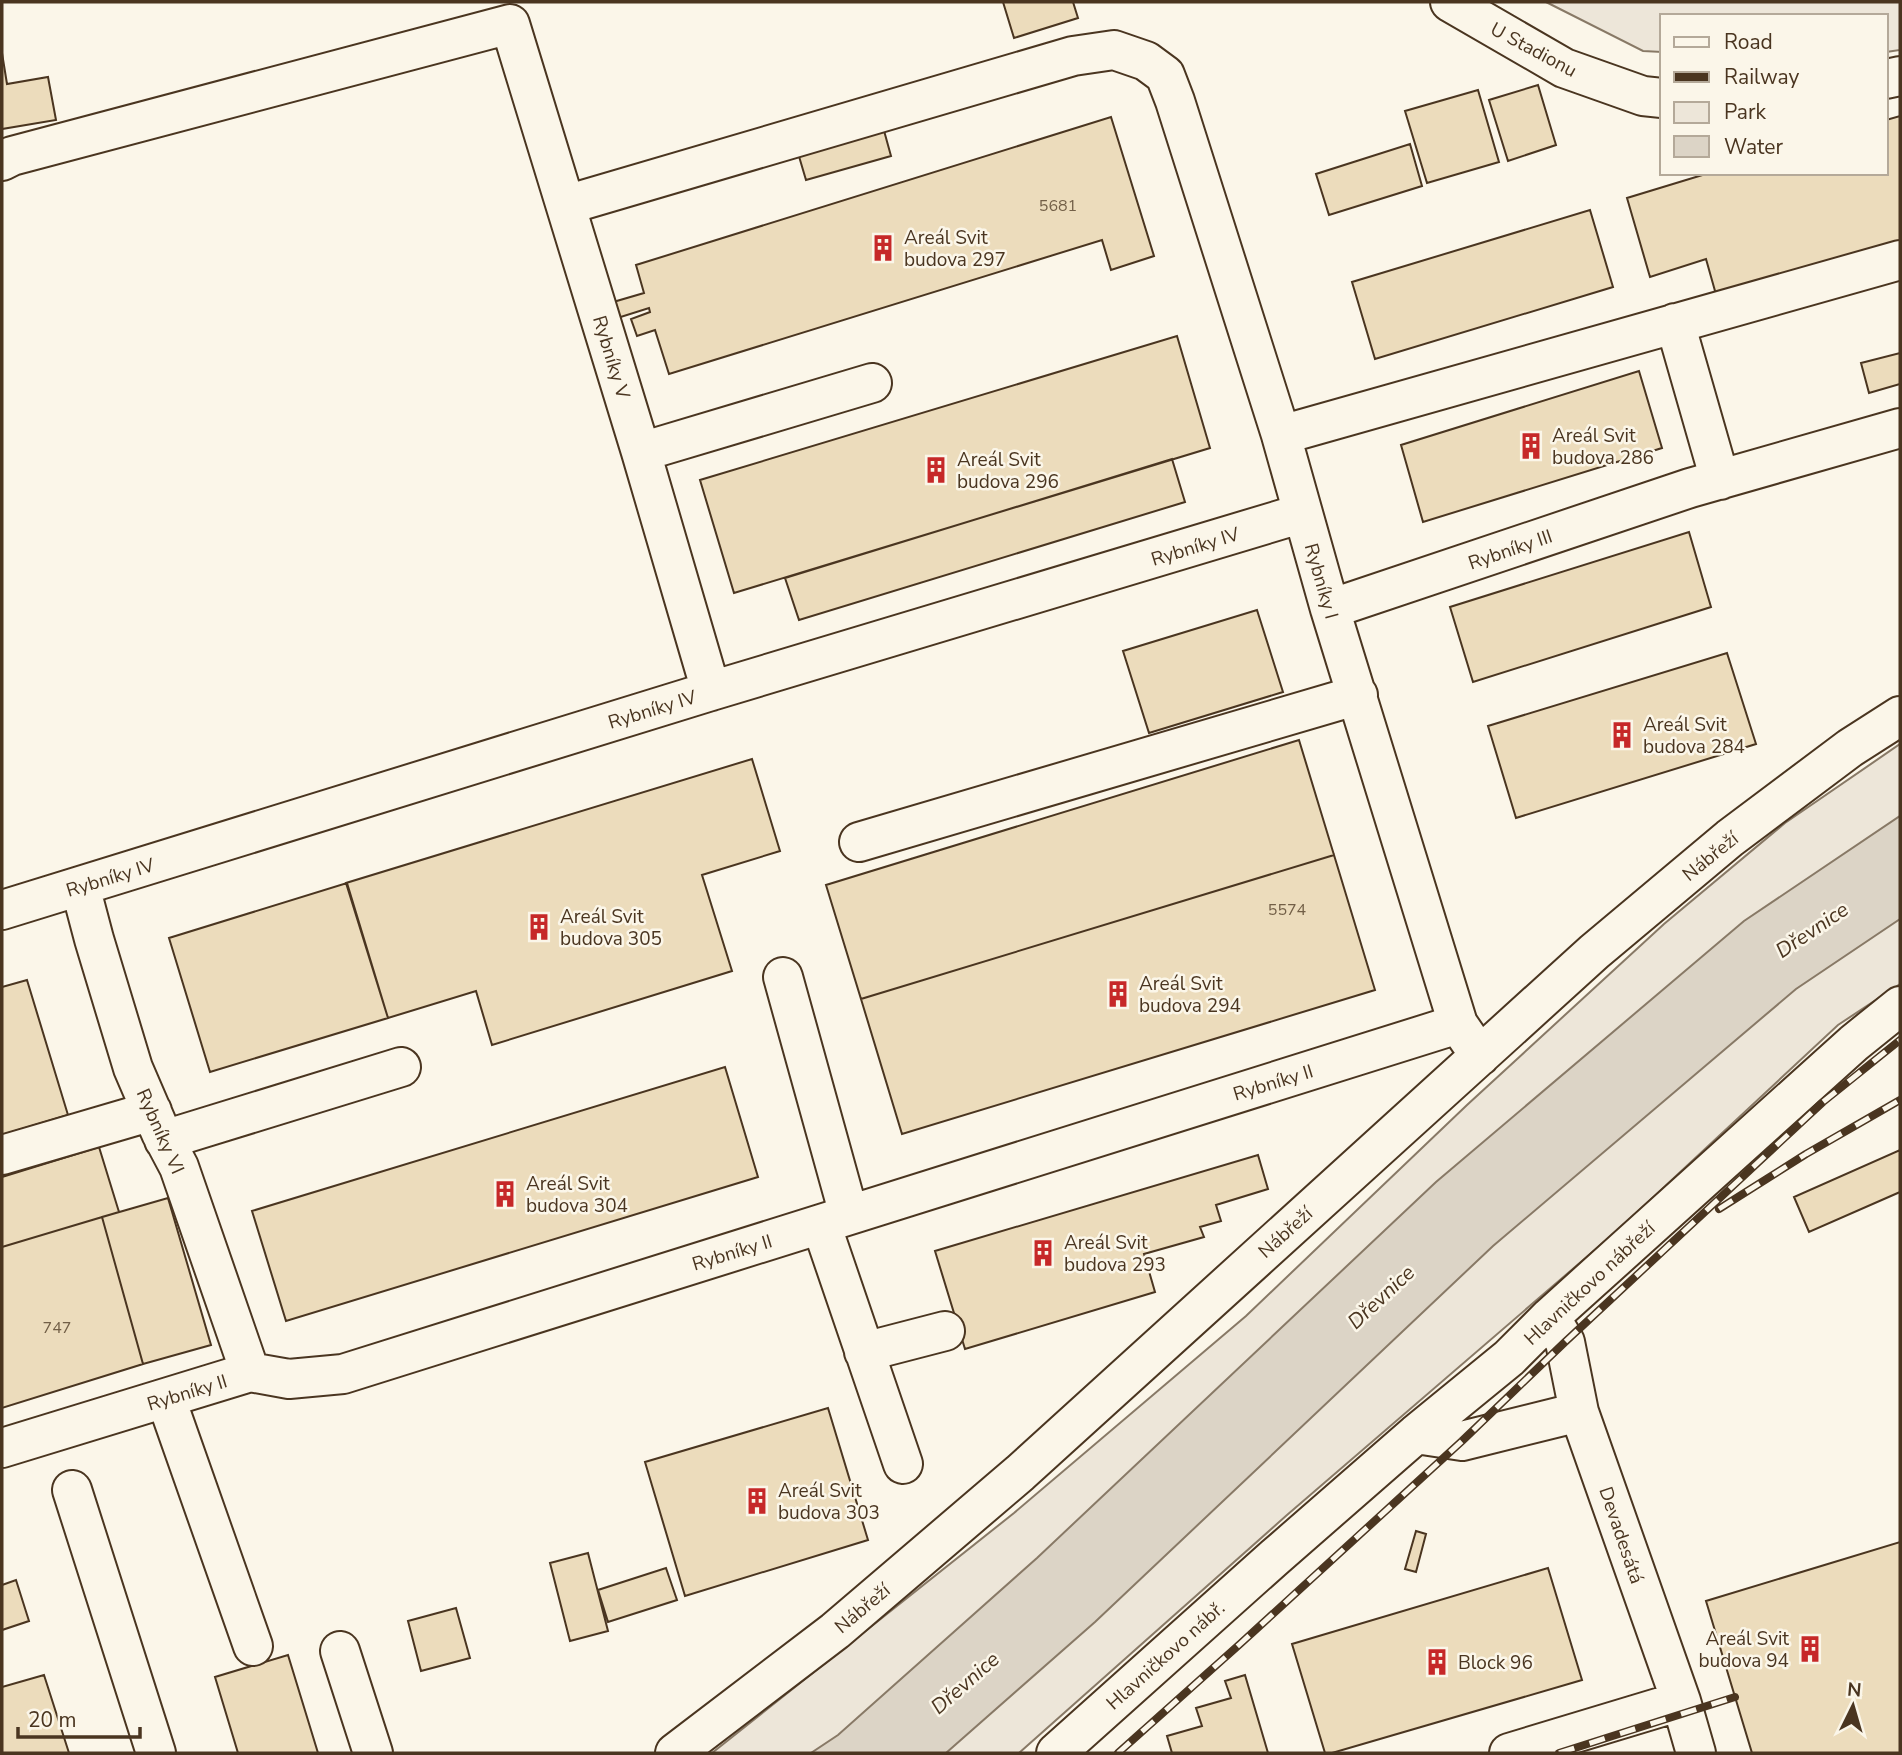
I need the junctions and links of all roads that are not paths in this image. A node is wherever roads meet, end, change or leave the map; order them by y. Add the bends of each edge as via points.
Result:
1 (1450, 2) edge
2 (1660, 98) edge
3 (2, 161) edge
4 (566, 205) junction
5 (1900, 260) edge
6 (1675, 323) junction
7 (872, 383) dead end
8 (1900, 428) edge
9 (1281, 435) junction
10 (641, 452) junction
11 (1705, 484) junction
12 (1303, 513) junction
13 (1330, 609) junction
14 (711, 691) junction
15 (1358, 695) junction
16 (1900, 716) edge
17 (859, 842) dead end
18 (80, 886) junction
19 (2, 910) edge
20 (783, 977) dead end
21 (1900, 1006) edge
22 (1458, 1024) junction
23 (1480, 1056) junction
24 (401, 1067) dead end
25 (158, 1126) junction
26 (2, 1155) edge
27 (835, 1220) junction
28 (1550, 1317) junction
29 (944, 1331) dead end
30 (864, 1352) junction
31 (250, 1372) junction
32 (166, 1399) junction
33 (1579, 1412) junction
34 (1416, 1434) junction
35 (2, 1448) edge
36 (903, 1465) dead end
37 (72, 1490) dead end
38 (1275, 1557) joint
39 (253, 1646) dead end
40 (340, 1651) dead end
41 (1681, 1701) junction
42 (156, 1753) edge
43 (373, 1753) edge
44 (675, 1753) edge
45 (1056, 1753) edge
46 (1509, 1753) edge
47 (1696, 1753) edge

1 - 2 street, U Stadionu via 1564,68
3 - 4 street, Rybníky V via 510,24
4 - 9 street, Rybníky I via 1073,56 1114,50 1146,61 1165,75
4 - 10 street, Rybníky V
5 - 6 street
6 - 9 street
6 - 11 street
7 - 10 street
8 - 11 street, Rybníky III
9 - 12 street, Rybníky I
10 - 14 street, Rybníky V
11 - 13 street, Rybníky III
12 - 13 street, Rybníky I
12 - 14 street, Rybníky IV
13 - 15 street, Rybníky I
14 - 18 street, Rybníky IV
15 - 17 street
15 - 22 street, Rybníky I
16 - 23 street, Nábřeží via 1730,838
18 - 19 street, Rybníky IV
18 - 25 street, Rybníky VI via 133,1069
20 - 27 street
21 - 28 street, Hlavničkovo nábřeží
22 - 23 street, Rybníky I
22 - 27 street, Rybníky II
23 - 44 street, Nábřeží via 1020,1473 835,1632
24 - 25 street
25 - 26 street
25 - 31 street, Rybníky VI via 179,1167
27 - 30 street
27 - 31 street, Rybníky II via 343,1374 289,1378
28 - 33 street, Devadesátá via 1565,1342
28 - 34 street, Hlavničkovo nábřeží via 1509,1358
29 - 30 street
30 - 36 street
31 - 32 street, Rybníky II
32 - 35 street, Rybníky II
32 - 39 street
33 - 34 street via 1462,1441
33 - 41 street, Devadesátá
34 - 38 street, Hlavničkovo nábřeží
37 - 42 street
38 - 45 street, Hlavničkovo nábř.
40 - 43 street
41 - 46 street
41 - 47 street, Devadesátá

